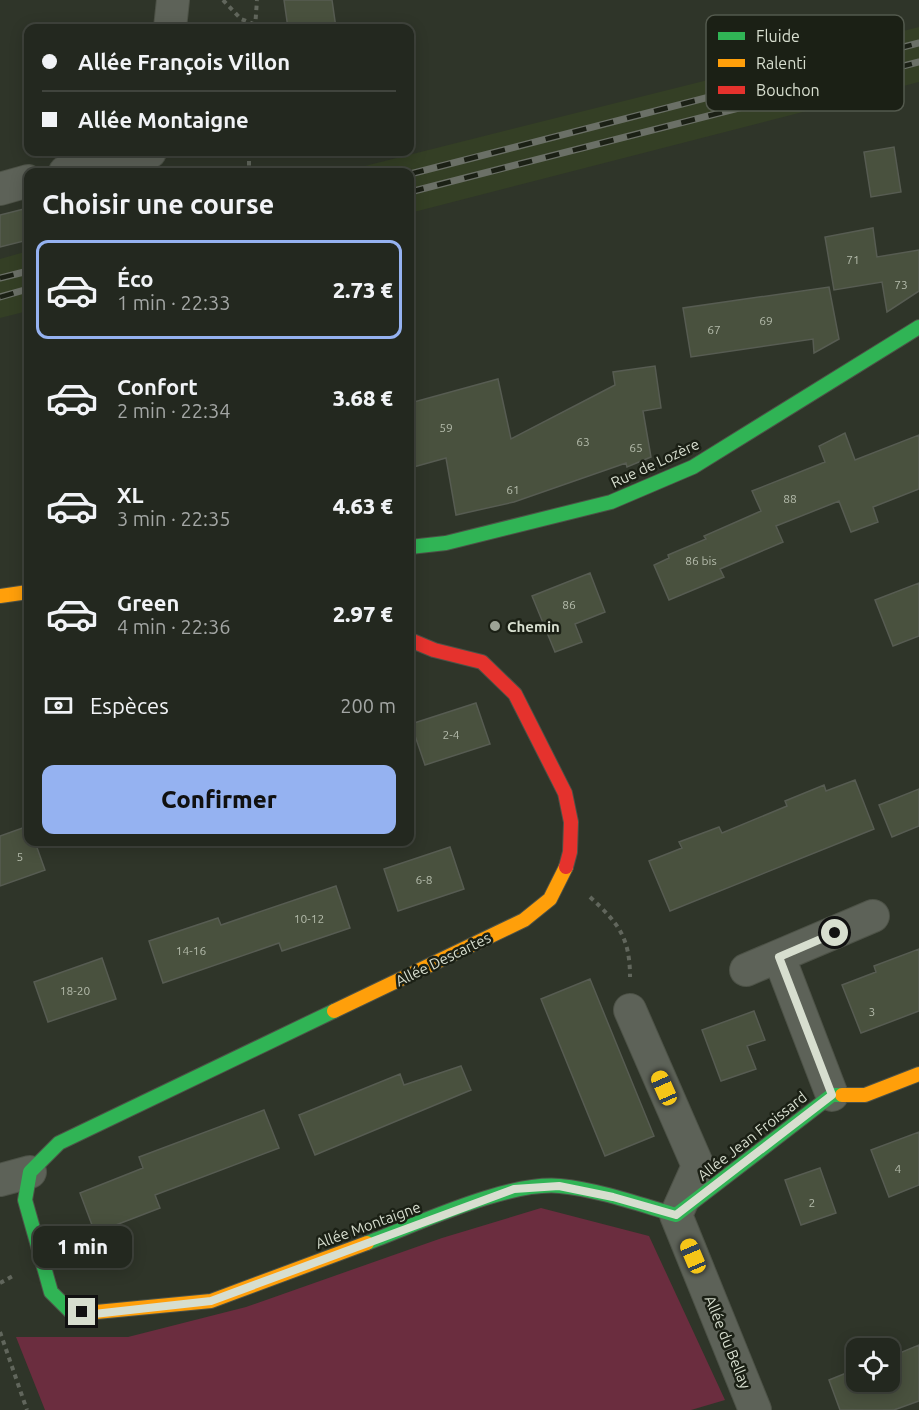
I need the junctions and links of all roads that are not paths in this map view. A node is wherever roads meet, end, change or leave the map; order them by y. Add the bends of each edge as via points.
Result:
1 (173, 0) edge
2 (170, 24) edge
3 (133, 156) edge
4 (82, 168) edge
5 (24, 183) edge
6 (0, 189) edge
7 (919, 327) edge
8 (414, 547) edge
9 (24, 593) edge
10 (0, 596) edge
11 (414, 642) edge
12 (873, 916) dead end
13 (779, 957) junction
14 (746, 970) dead end
15 (630, 1010) road end
16 (919, 1074) edge
17 (832, 1095) junction
18 (30, 1172) junction
19 (0, 1180) edge
20 (676, 1215) junction
21 (755, 1410) edge

1 - 2 street
3 - 4 street
5 - 6 street
7 - 8 street, Rue de Lozère via 683,471 611,502 446,543
9 - 10 street
11 - 18 street, Allée Descartes via 482,662 515,694 565,793 571,822 570,852 550,899 524,920 59,1143
12 - 13 street
13 - 14 street
13 - 17 street
15 - 20 street via 698,1166
16 - 17 street, Allée Jean Froissard via 865,1095
17 - 20 street, Allée Jean Froissard
18 - 19 street
18 - 20 street, Allée Montaigne via 25,1200 51,1292 70,1311 94,1314 211,1301 514,1189 559,1186
20 - 21 street, Allée du Bellay

